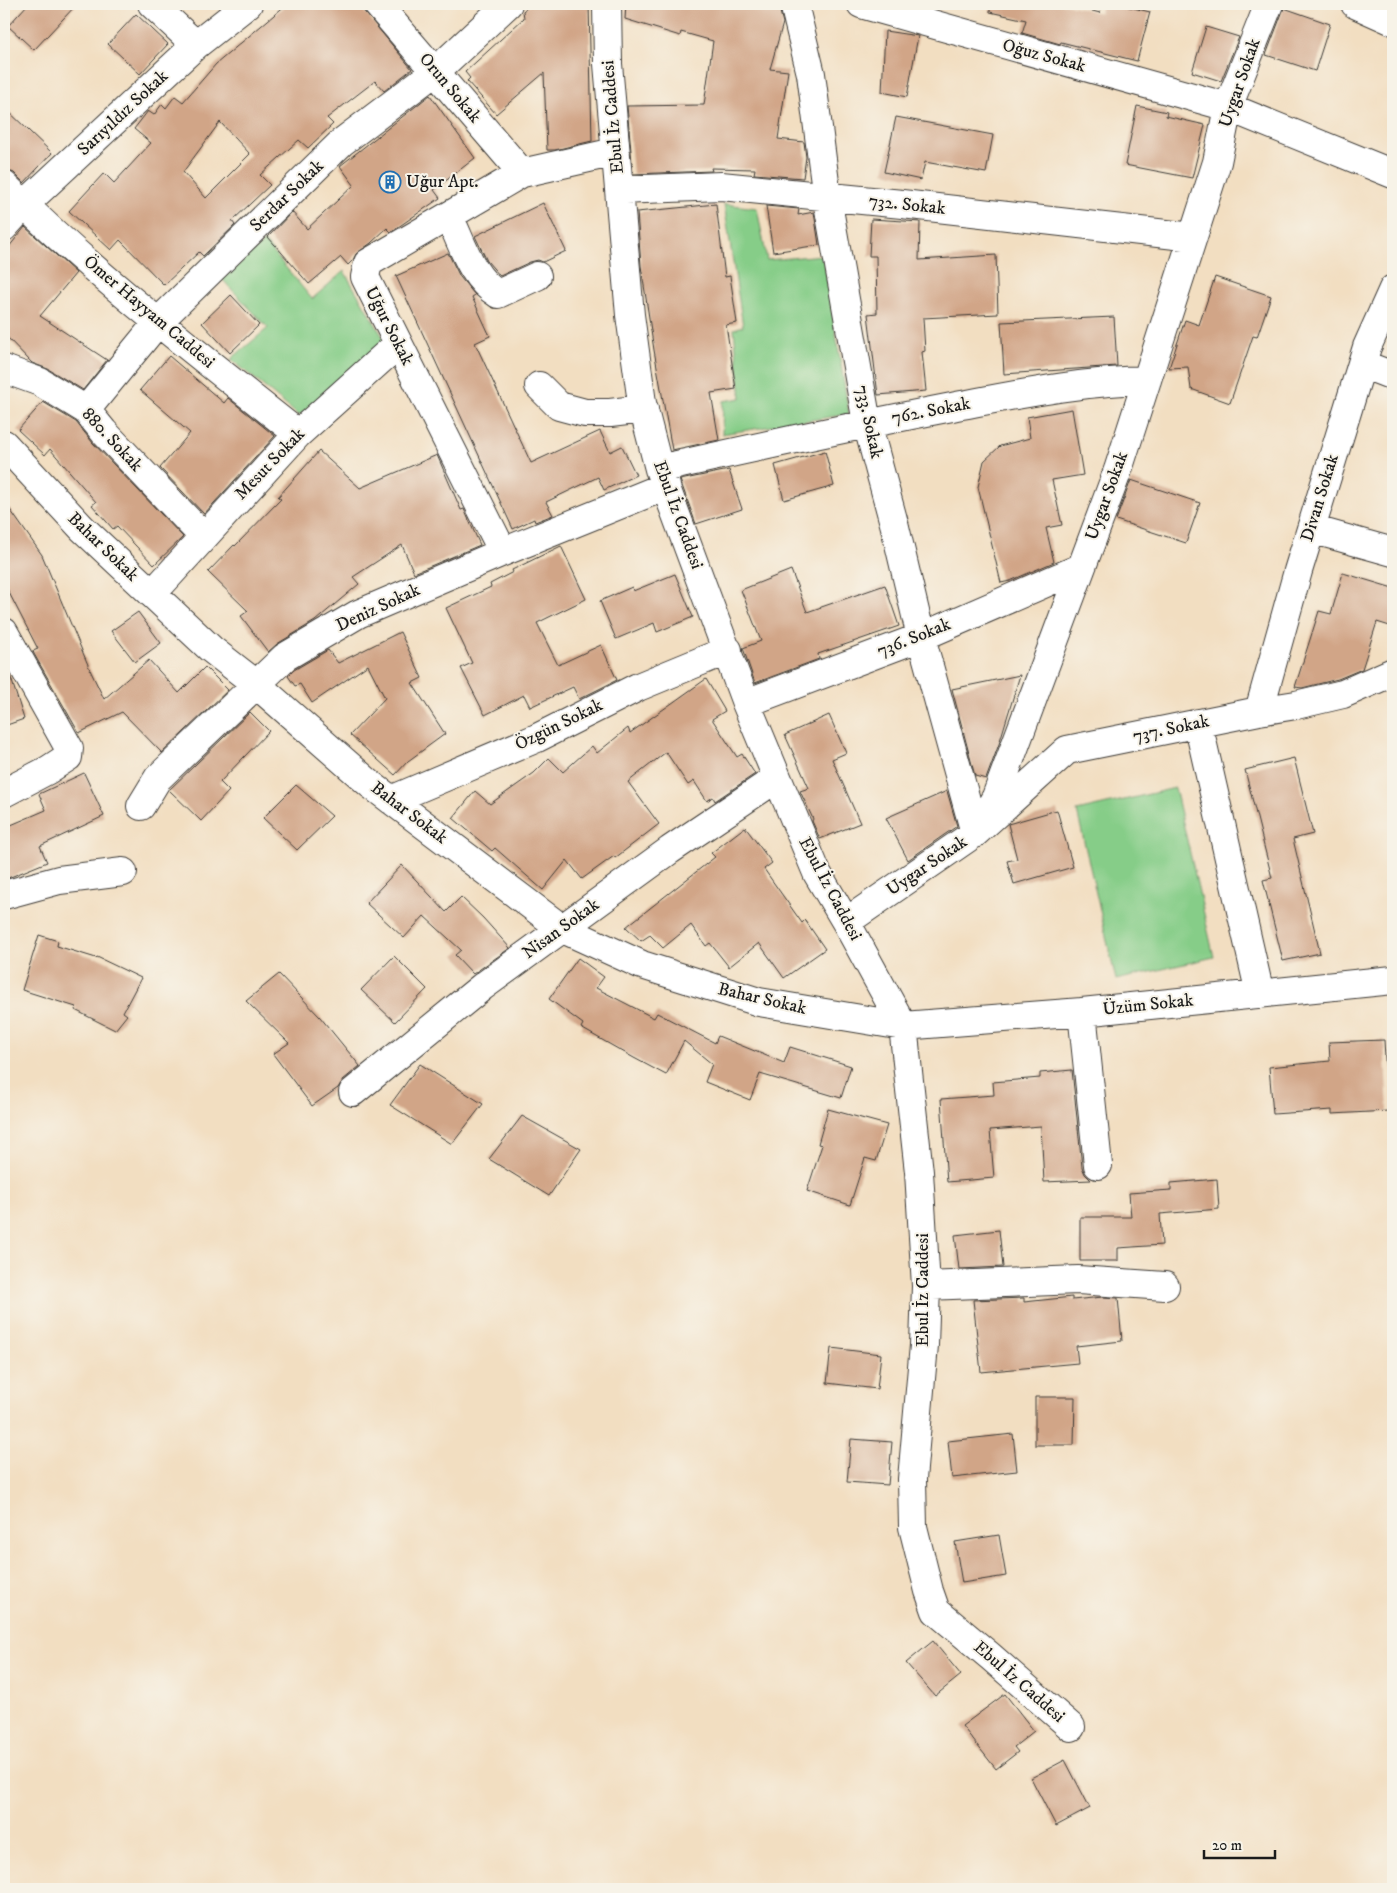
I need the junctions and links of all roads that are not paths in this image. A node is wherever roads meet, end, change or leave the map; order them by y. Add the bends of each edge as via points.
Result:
1 (152, 4) edge
2 (248, 4) edge
3 (377, 4) edge
4 (508, 4) edge
5 (607, 4) edge
6 (794, 4) edge
7 (861, 4) edge
8 (1269, 4) edge
9 (1354, 4) edge
10 (1393, 21) edge
11 (196, 45) junction
12 (436, 71) junction
13 (1228, 107) junction
14 (615, 152) junction
15 (522, 173) junction
16 (1393, 174) edge
17 (4, 185) edge
18 (620, 190) junction
19 (827, 198) junction
20 (24, 206) junction
21 (449, 216) junction
22 (4, 228) edge
23 (1193, 237) junction
24 (537, 276) dead end
25 (1393, 289) edge
26 (158, 322) junction
27 (398, 344) junction
28 (1362, 364) junction
29 (4, 370) edge
30 (1393, 376) edge
31 (1147, 380) junction
32 (539, 386) dead end
33 (644, 409) junction
34 (86, 410) junction
35 (867, 423) junction
36 (298, 434) junction
37 (4, 444) edge
38 (663, 477) junction
39 (1311, 529) junction
40 (203, 536) junction
41 (503, 552) junction
42 (1393, 552) edge
43 (1080, 568) junction
44 (152, 594) junction
45 (4, 632) edge
46 (921, 637) junction
47 (728, 650) junction
48 (1393, 672) edge
49 (256, 684) junction
50 (746, 703) junction
51 (1259, 711) junction
52 (1198, 724) junction
53 (777, 778) junction
54 (4, 793) edge
55 (391, 800) junction
56 (141, 806) dead end
57 (975, 833) junction
58 (123, 872) dead end
59 (4, 895) edge
60 (846, 922) junction
61 (561, 928) junction
62 (1393, 980) edge
63 (1260, 994) junction
64 (1082, 1012) junction
65 (903, 1026) junction
66 (354, 1092) dead end
67 (1098, 1165) dead end
68 (926, 1286) junction
69 (1165, 1286) dead end
70 (1070, 1728) dead end

1 - 11 street
2 - 11 street, Sarıyıldız Sokak
3 - 12 street, Orun Sokak
4 - 12 street, Serdar Sokak
5 - 14 street, Ebul İz Caddesi
6 - 19 street, 733. Sokak via 811,74
7 - 13 street, Oğuz Sokak
8 - 13 street, Uygar Sokak
9 - 10 street
11 - 20 street, Sarıyıldız Sokak
12 - 15 street, Orun Sokak
12 - 26 street, Serdar Sokak via 342,142
13 - 16 street, Oğuz Sokak
13 - 23 street, Uygar Sokak via 1217,162
14 - 15 street, Uğur Sokak
14 - 18 street, Ebul İz Caddesi
15 - 21 street, Uğur Sokak
17 - 20 street, Ömer Hayyam Caddesi
18 - 19 street, 732. Sokak via 721,186
18 - 33 street, Ebul İz Caddesi via 630,315
19 - 23 street, 732. Sokak
19 - 35 street, 733. Sokak
20 - 22 street, Sarıyıldız Sokak
20 - 26 street, Ömer Hayyam Caddesi
21 - 24 street via 472,266 491,290 498,294
21 - 27 street, Uğur Sokak via 368,262 365,277
23 - 31 street, Uygar Sokak
25 - 28 street, Divan Sokak
26 - 34 street, Serdar Sokak
26 - 36 street, Ömer Hayyam Caddesi
27 - 36 street, Mesut Sokak
27 - 41 street, Uğur Sokak
28 - 30 street
28 - 39 street, Divan Sokak
29 - 34 street, 880. Sokak via 40,382
31 - 35 street, 762. Sokak via 1116,380 1022,394
31 - 43 street, Uygar Sokak via 1118,470
32 - 33 street via 559,406 585,413
33 - 38 street, Ebul İz Caddesi
34 - 40 street, 880. Sokak
35 - 38 street, 762. Sokak
35 - 46 street, 733. Sokak
36 - 40 street, Mesut Sokak
37 - 44 street, Bahar Sokak via 82,528
38 - 41 street, Deniz Sokak
38 - 47 street, Ebul İz Caddesi
39 - 42 street
39 - 51 street, Divan Sokak
40 - 44 street, Mesut Sokak
41 - 49 street, Deniz Sokak via 358,614 285,657
43 - 46 street, 736. Sokak
43 - 57 street, Uygar Sokak via 996,797
44 - 49 street, Bahar Sokak via 211,649
45 - 54 street via 69,748 68,757
46 - 50 street, 736. Sokak
46 - 57 street, 733. Sokak
47 - 50 street, Ebul İz Caddesi
47 - 55 street, Özgün Sokak via 638,687 537,738
48 - 51 street, 737. Sokak via 1343,694
49 - 55 street, Bahar Sokak
49 - 56 street, Deniz Sokak via 158,778
50 - 53 street, Ebul İz Caddesi
51 - 52 street, 737. Sokak
52 - 57 street, 737. Sokak via 1067,750
52 - 63 street
53 - 60 street, Ebul İz Caddesi via 817,874
53 - 61 street, Nisan Sokak
55 - 61 street, Bahar Sokak
57 - 60 street, Uygar Sokak
58 - 59 street via 59,880
60 - 65 street, Ebul İz Caddesi
61 - 65 street, Bahar Sokak via 642,964 759,1002
61 - 66 street, Nisan Sokak via 482,987
62 - 63 street, Üzüm Sokak
63 - 64 street, Üzüm Sokak
64 - 65 street, Üzüm Sokak
64 - 67 street
65 - 68 street, Ebul İz Caddesi via 919,1172
68 - 69 street via 1078,1280
68 - 70 street, Ebul İz Caddesi via 912,1479 913,1527 936,1612 992,1657

